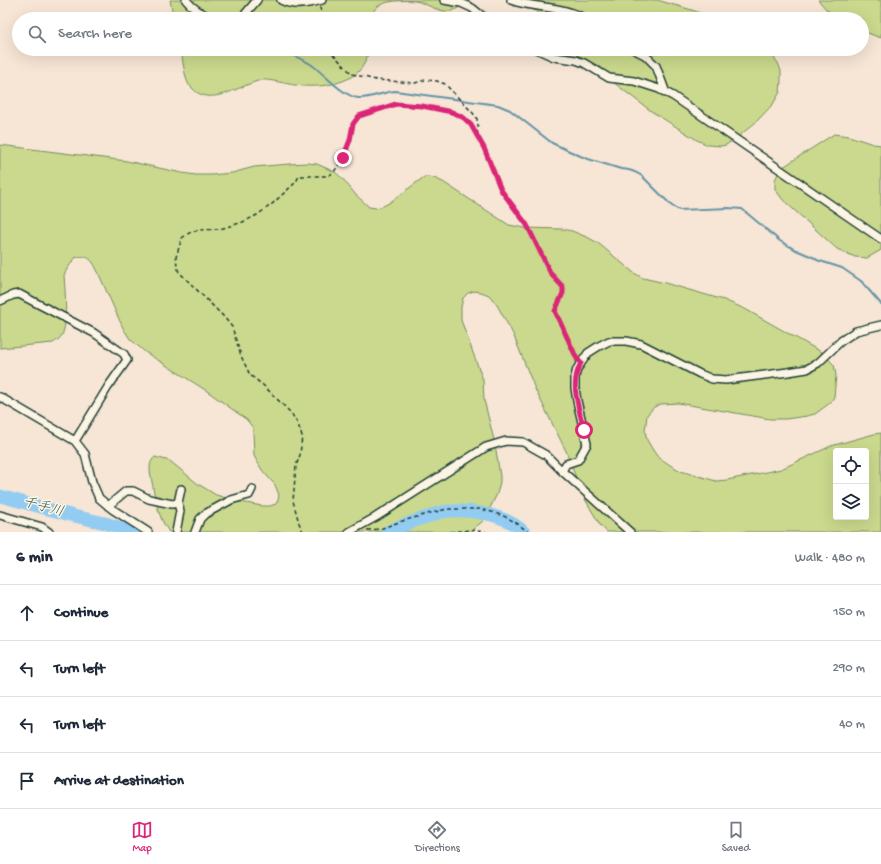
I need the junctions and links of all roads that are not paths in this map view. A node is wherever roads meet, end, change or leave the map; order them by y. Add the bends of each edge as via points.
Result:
1 (186, 0) edge
2 (257, 0) edge
3 (281, 0) edge
4 (321, 0) edge
5 (444, 0) edge
6 (511, 0) edge
7 (200, 12) edge
8 (247, 12) edge
9 (477, 12) edge
10 (569, 12) edge
11 (552, 56) edge
12 (646, 56) edge
13 (666, 93) junction
14 (881, 239) edge
15 (0, 301) edge
16 (881, 325) edge
17 (0, 397) edge
18 (75, 441) junction
19 (562, 471) junction
20 (181, 489) dead end
21 (252, 489) dead end
22 (178, 504) junction
23 (108, 506) junction
24 (0, 515) edge
25 (49, 532) edge
26 (148, 532) edge
27 (176, 532) edge
28 (195, 532) edge
29 (349, 532) edge
30 (630, 532) edge

1 - 7 street
2 - 8 street
3 - 4 street via 288,4 303,5
5 - 9 street via 461,3
6 - 10 street
11 - 13 street via 576,60 610,78 634,81
12 - 13 street via 656,66
13 - 14 street via 674,96
15 - 18 street via 19,294 94,334 124,354 127,360
16 - 19 street via 856,331 807,369 726,380 712,379 700,374 641,344 626,340 610,341 599,346 581,363 575,377 577,401 587,444 578,460 566,464
17 - 18 street
18 - 23 street via 85,454 99,498
19 - 29 street via 546,455 523,442 506,441 486,447
19 - 30 street
20 - 22 street
21 - 28 street via 249,495 231,500 205,514
22 - 23 street via 149,500 133,491 126,491
22 - 27 street via 180,511
23 - 26 street
24 - 25 street via 42,527

